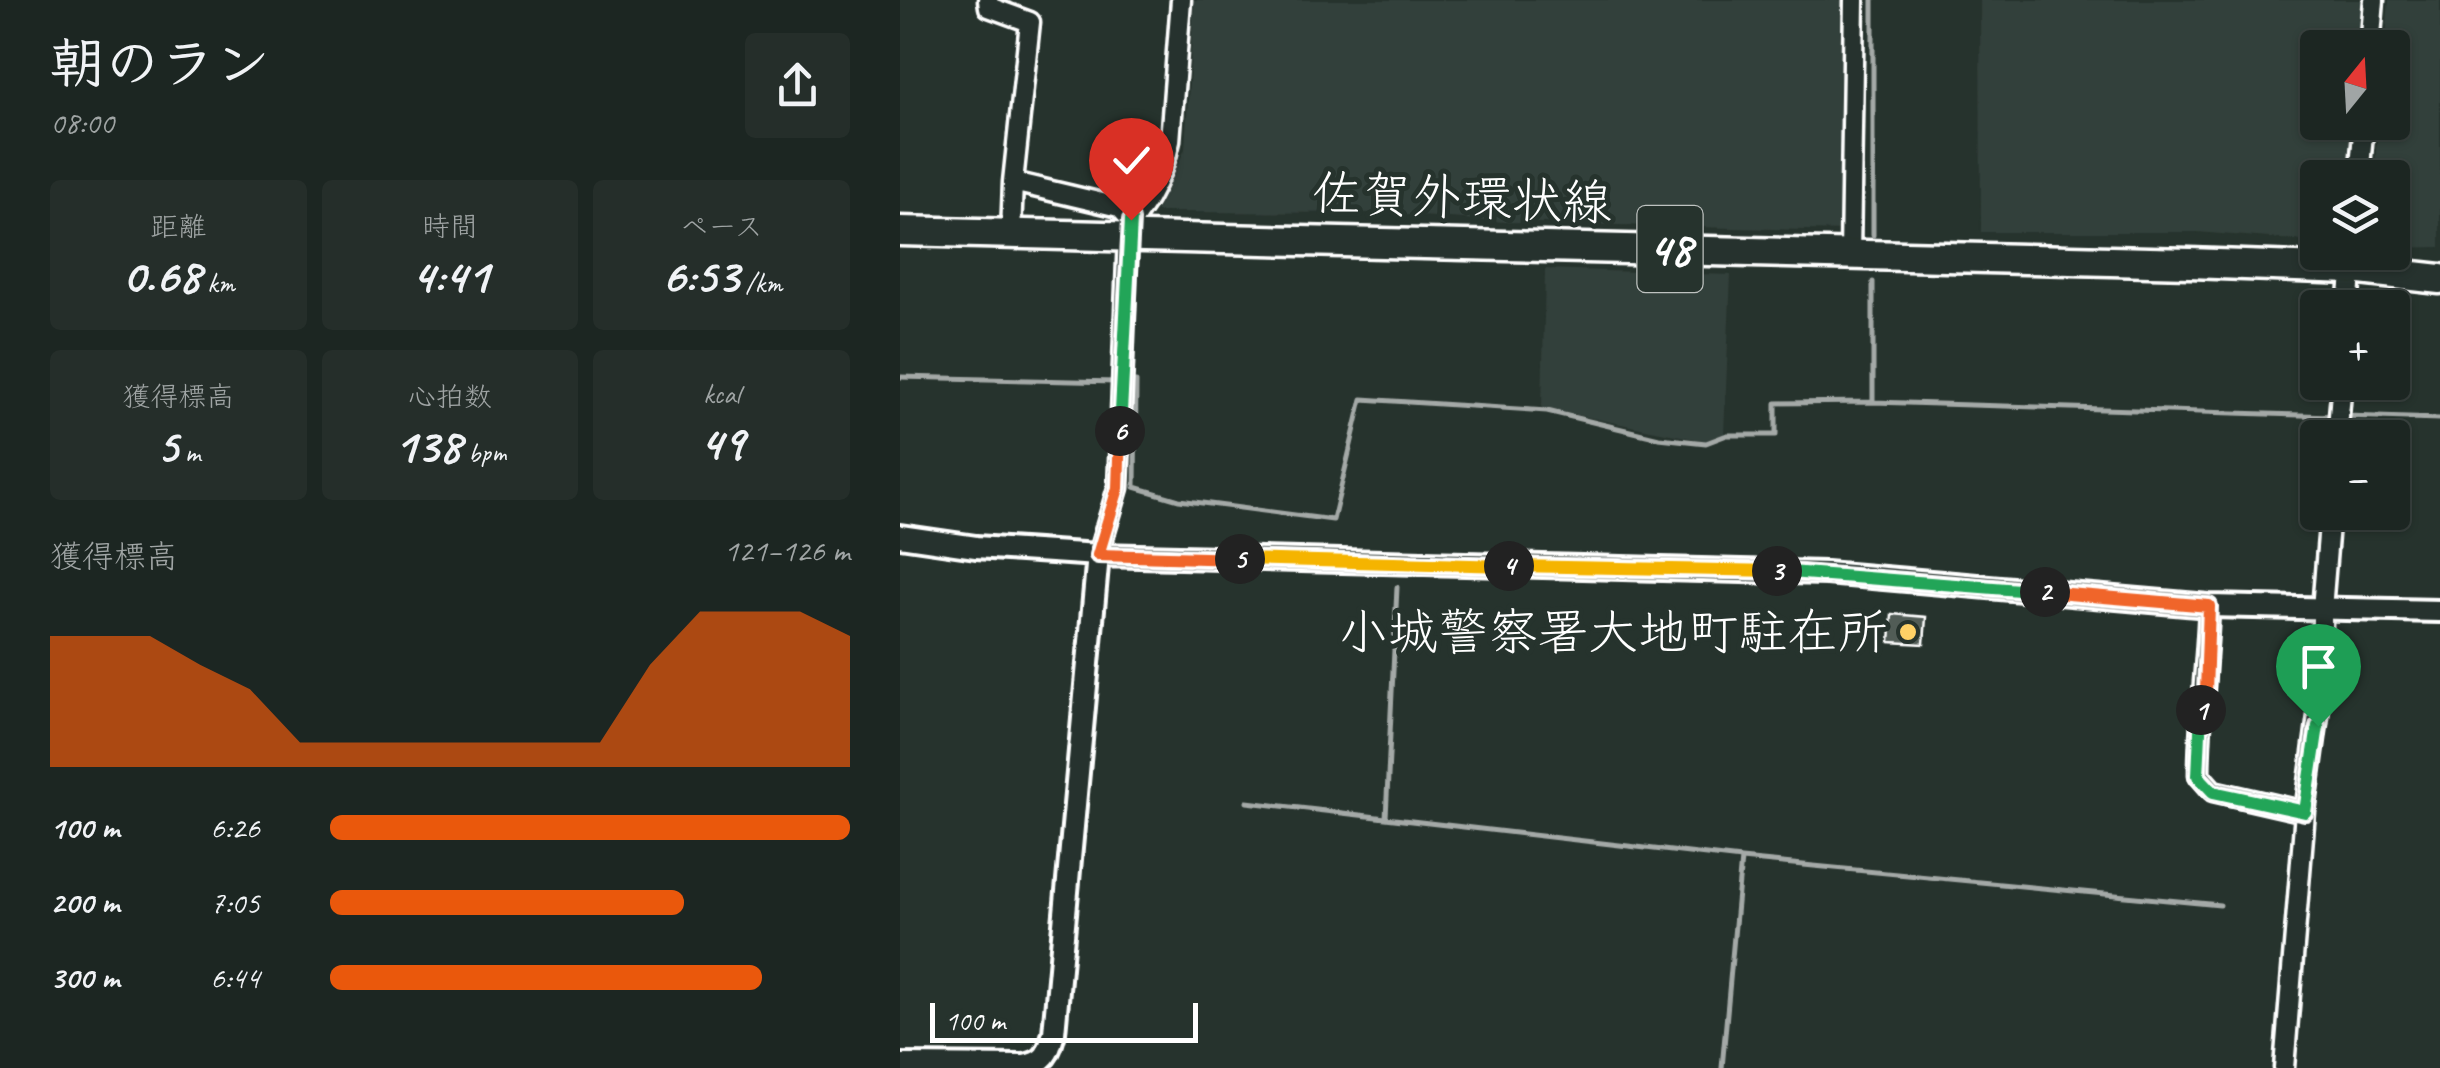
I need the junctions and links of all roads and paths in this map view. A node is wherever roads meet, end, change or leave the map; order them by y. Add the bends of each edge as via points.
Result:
1 (988, 0) edge
2 (1181, 0) edge
3 (1854, 0) edge
4 (2374, 0) edge
5 (2372, 30) edge
6 (1013, 182) junction
7 (1129, 228) junction
8 (900, 231) edge
9 (1012, 233) junction
10 (1850, 255) junction
11 (2300, 260) edge
12 (2396, 270) edge
13 (2440, 279) edge
14 (2329, 530) edge
15 (900, 536) edge
16 (1098, 555) junction
17 (2209, 606) junction
18 (2322, 609) junction
19 (2440, 611) edge
20 (2305, 812) junction
21 (900, 1065) edge
22 (1043, 1066) edge
23 (2284, 1068) edge

1 - 6 street via 990,7 1030,22
2 - 7 street via 1170,142
3 - 10 street
4 - 5 street
6 - 7 street via 1119,207
6 - 9 street
7 - 9 main road, 佐賀外環状線 / 48
7 - 10 main road, 佐賀外環状線 / 48
7 - 16 street via 1118,488
8 - 9 main road, 佐賀外環状線 / 48
10 - 11 main road, 佐賀外環状線 / 48
12 - 13 main road, 佐賀外環状線 / 48
14 - 18 street
15 - 16 street
16 - 17 street via 1826,572
16 - 22 street via 1054,1033
17 - 18 street
17 - 20 street via 2198,776 2213,792
18 - 19 street
18 - 20 street via 2322,686
20 - 23 street
21 - 22 street

